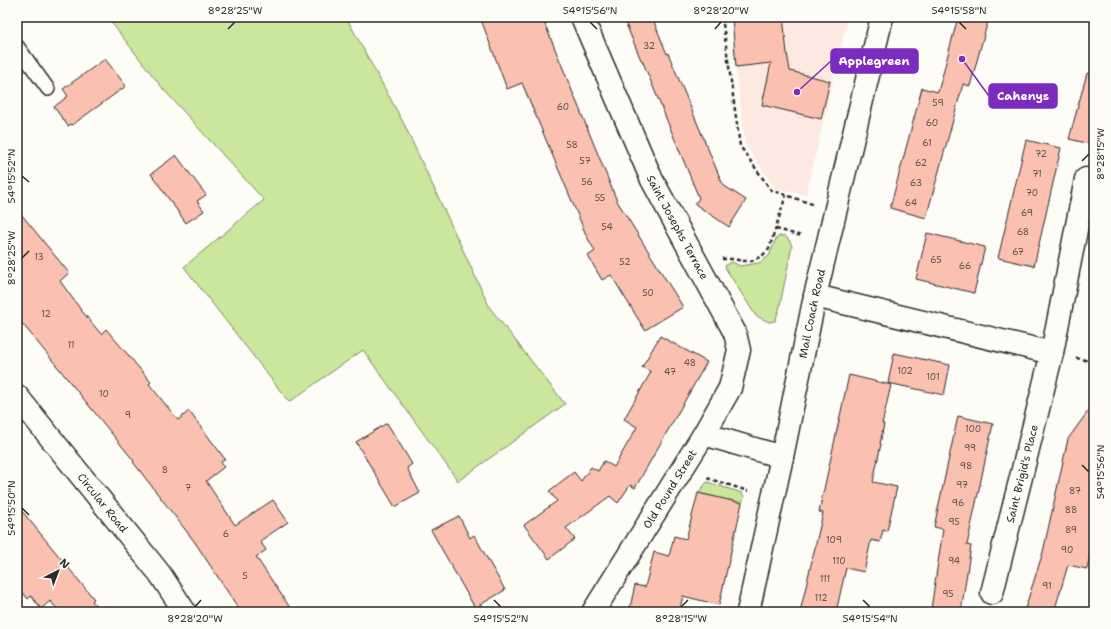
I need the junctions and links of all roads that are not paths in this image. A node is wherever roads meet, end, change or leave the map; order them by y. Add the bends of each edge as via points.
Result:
1 (582, 17) edge
2 (882, 17) edge
3 (17, 46) edge
4 (48, 89) dead end
5 (1086, 179) dead end
6 (815, 296) junction
7 (1052, 353) junction
8 (17, 396) edge
9 (704, 434) junction
10 (782, 457) junction
11 (992, 593) dead end
12 (185, 612) edge
13 (593, 612) edge
14 (748, 612) edge

1 - 9 street, Saint Josephs Terrace via 652,180 735,333 738,350 730,388
2 - 6 street, Mail Coach Road
3 - 4 lane
5 - 7 street, Saint Brigid's Place
6 - 7 street
6 - 10 street, Mail Coach Road
7 - 11 street, Saint Brigid's Place
8 - 12 street, Circular Road via 160,574
9 - 10 street
9 - 13 street, Old Pound Street
10 - 14 street, Mail Coach Road

